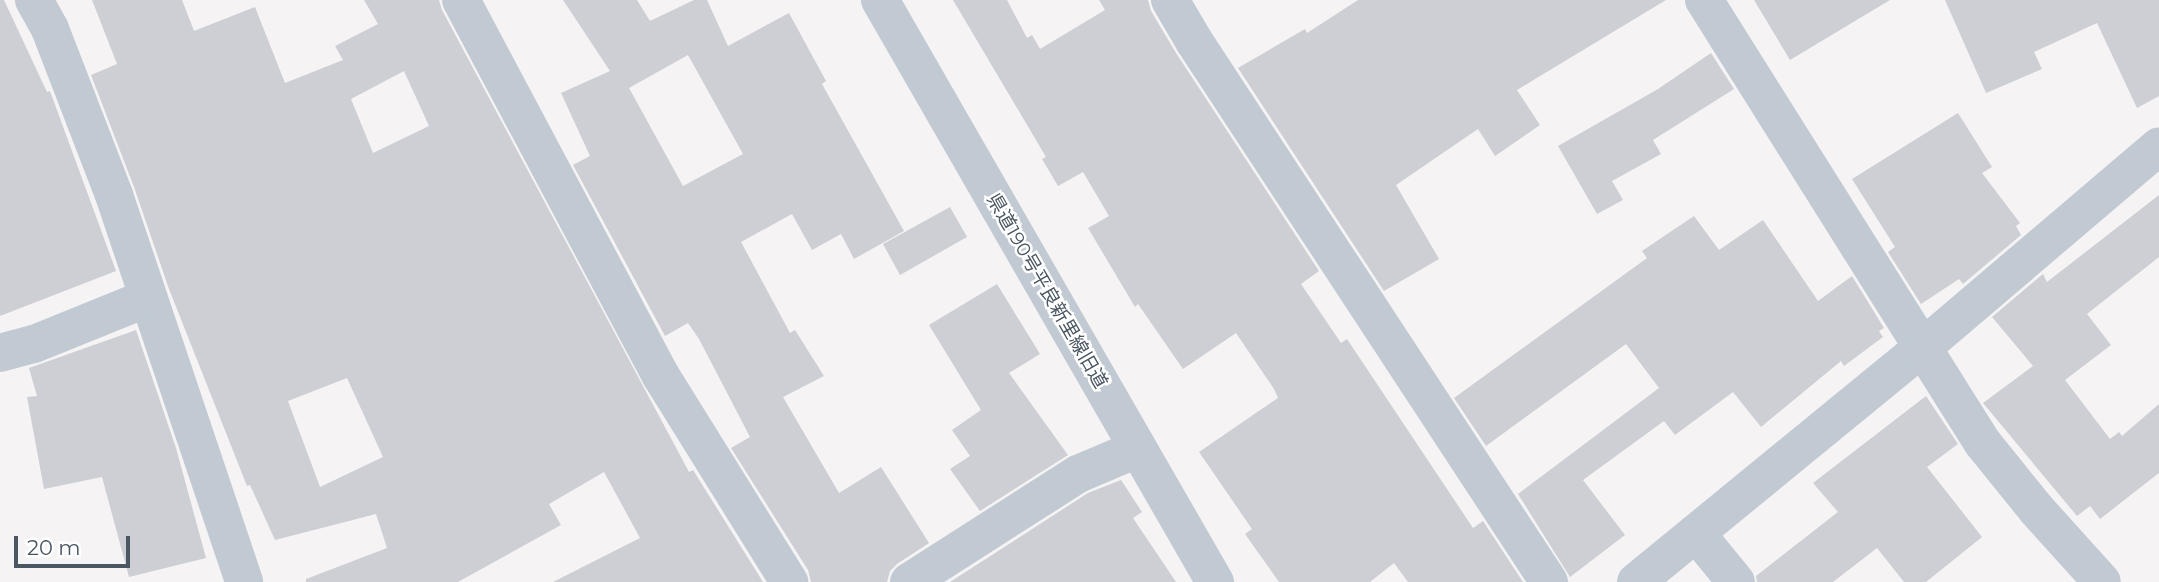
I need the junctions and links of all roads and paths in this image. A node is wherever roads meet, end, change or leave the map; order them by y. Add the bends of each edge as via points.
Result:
1 (34, 0) edge
2 (461, 0) edge
3 (880, 0) edge
4 (1170, 0) edge
5 (1704, 0) edge
6 (2159, 146) edge
7 (148, 298) junction
8 (1922, 348) junction
9 (0, 354) edge
10 (1137, 449) junction
11 (1696, 533) junction
12 (244, 582) edge
13 (789, 582) edge
14 (909, 582) edge
15 (1215, 582) edge
16 (1549, 582) edge
17 (1636, 582) edge
18 (1736, 582) edge
19 (2102, 582) edge

1 - 7 street via 50,29 109,183
2 - 13 street via 662,376
3 - 10 street, 県道190号平良新里線旧道
4 - 16 street
5 - 8 street
6 - 8 street
7 - 9 street
7 - 12 street
8 - 11 street
8 - 19 street via 1982,442
10 - 14 street via 1078,474
10 - 15 street, 県道190号平良新里線旧道
11 - 17 street
11 - 18 street

